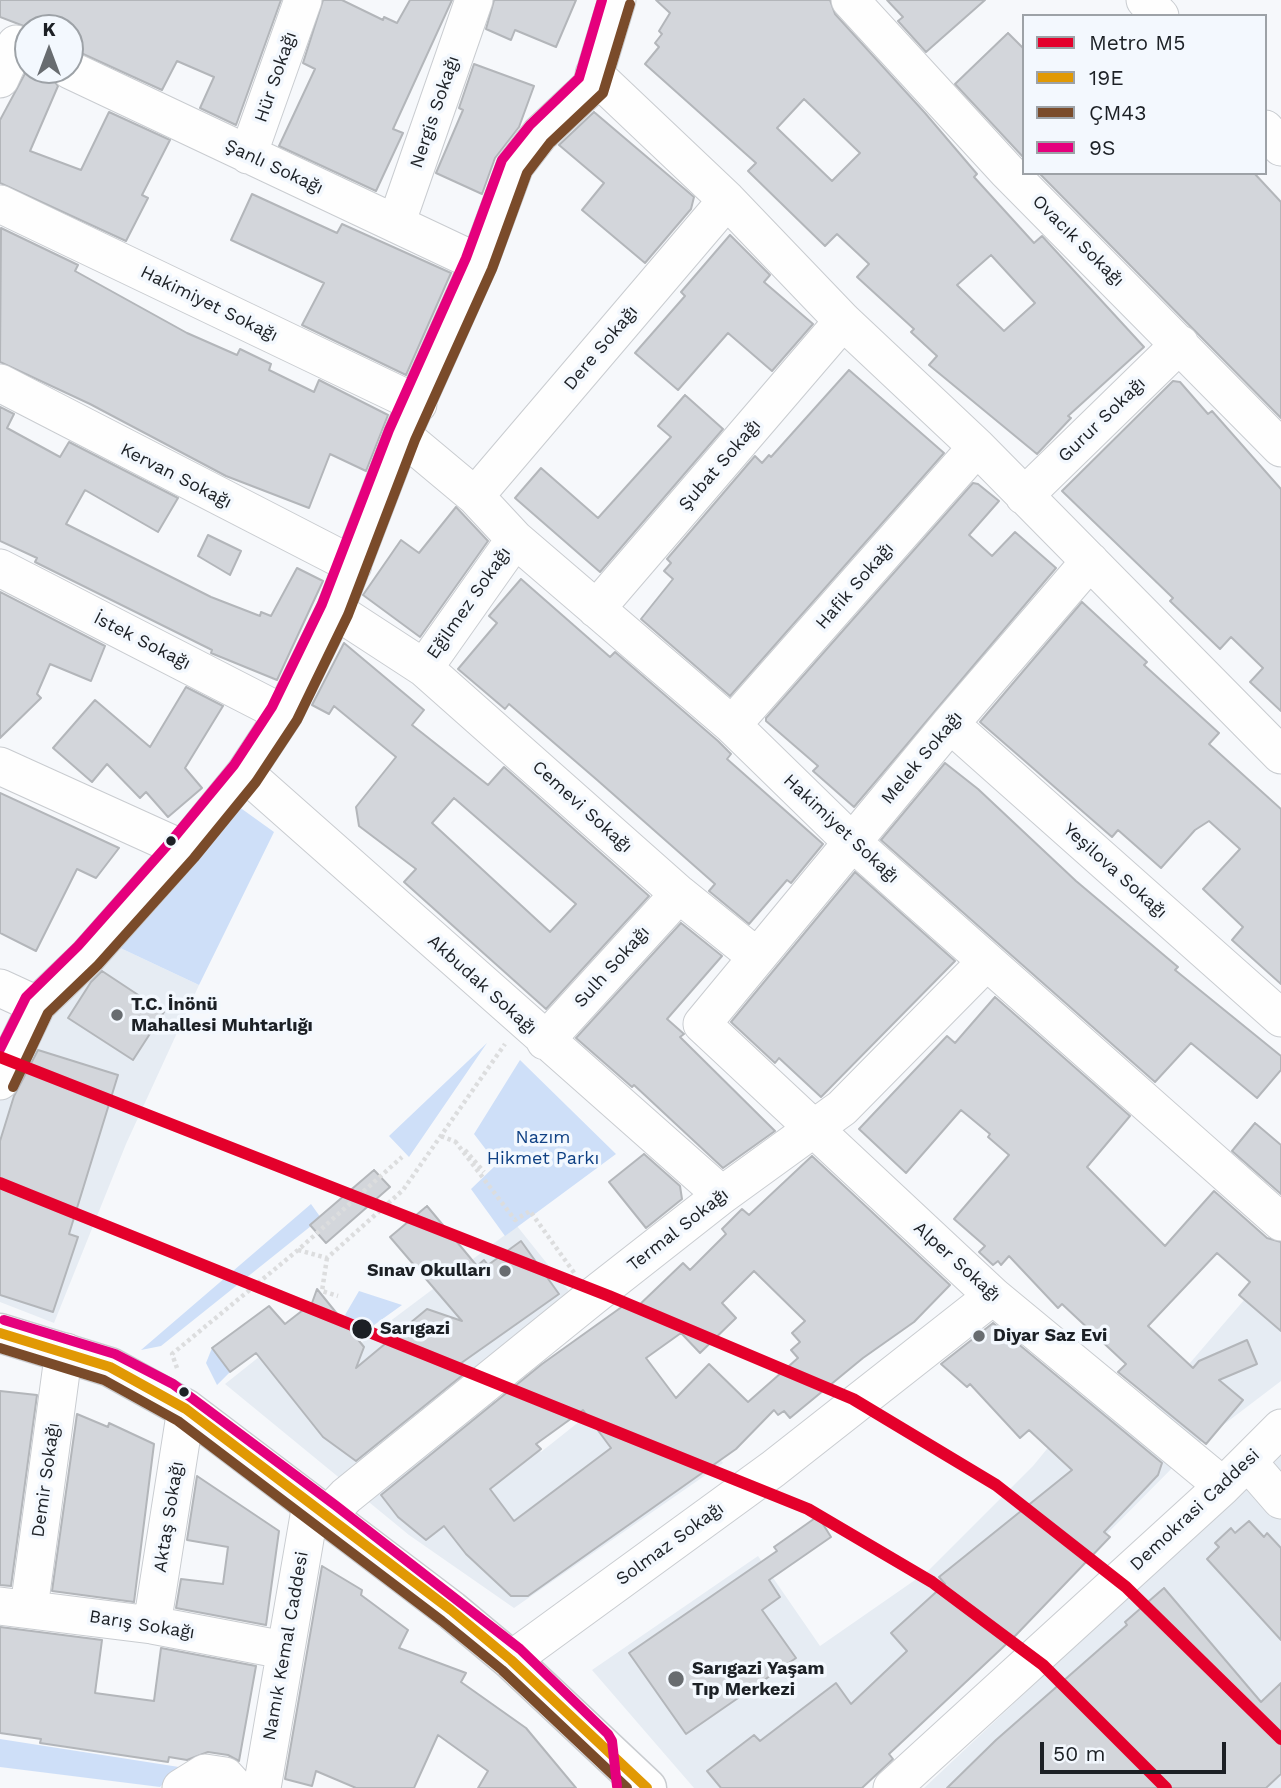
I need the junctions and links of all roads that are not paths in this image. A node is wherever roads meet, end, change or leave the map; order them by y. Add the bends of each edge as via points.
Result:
1 (303, 0) edge
2 (474, 0) edge
3 (617, 0) edge
4 (850, 0) edge
5 (1145, 0) edge
6 (1158, 14) edge
7 (14, 45) edge
8 (594, 74) junction
9 (84, 77) edge
10 (0, 79) edge
11 (1267, 132) edge
12 (1281, 146) edge
13 (248, 155) junction
14 (727, 200) junction
15 (0, 205) edge
16 (396, 224) junction
17 (479, 263) junction
18 (843, 321) junction
19 (1180, 344) junction
20 (0, 383) edge
21 (410, 420) junction
22 (977, 447) junction
23 (1281, 449) edge
24 (475, 496) junction
25 (1024, 496) junction
26 (514, 539) junction
27 (1090, 561) junction
28 (353, 565) junction
29 (0, 568) edge
30 (596, 609) junction
31 (335, 610) junction
32 (424, 668) junction
33 (284, 714) junction
34 (950, 724) junction
35 (732, 725) junction
36 (1281, 755) edge
37 (0, 766) edge
38 (245, 774) junction
39 (852, 842) junction
40 (183, 849) junction
41 (679, 894) junction
42 (757, 957) junction
43 (986, 962) junction
44 (0, 988) edge
45 (37, 1004) junction
46 (1281, 1018) edge
47 (533, 1030) junction
48 (0, 1081) edge
49 (813, 1130) junction
50 (722, 1195) junction
51 (1281, 1222) edge
52 (993, 1296) junction
53 (0, 1333) edge
54 (66, 1352) junction
55 (183, 1393) junction
56 (1281, 1428) edge
57 (1235, 1474) junction
58 (1281, 1500) edge
59 (319, 1510) junction
60 (14, 1607) edge
61 (152, 1625) junction
62 (284, 1650) junction
63 (511, 1660) junction
64 (598, 1744) junction
65 (181, 1788) edge
66 (236, 1788) edge
67 (262, 1788) edge
68 (603, 1788) edge
69 (647, 1788) edge
70 (892, 1788) edge

1 - 13 street, Hür Sokağı
2 - 16 street, Nergis Sokağı
3 - 8 street
4 - 19 street, Ovacık Sokağı via 1007,171
5 - 6 street
7 - 10 street
8 - 14 street
8 - 17 street via 591,86 540,134 516,166
9 - 13 street, Şanlı Sokağı
11 - 12 street
13 - 16 street, Şanlı Sokağı
14 - 18 street
14 - 24 street, Dere Sokağı
15 - 21 street, Hakimiyet Sokağı
16 - 17 street, Şanlı Sokağı
17 - 21 street
18 - 22 street
18 - 30 street, Şubat Sokağı
19 - 23 street, Ovacık Sokağı
19 - 25 street, Gurur Sokağı
20 - 28 street, Kervan Sokağı
21 - 24 street, Hakimiyet Sokağı
21 - 28 street
22 - 25 street
22 - 35 street, Hafik Sokağı
24 - 26 street, Hakimiyet Sokağı
25 - 27 street
26 - 30 street, Hakimiyet Sokağı
26 - 32 street, Eğilmez Sokağı
27 - 34 street, Melek Sokağı
27 - 36 street
28 - 31 street
29 - 33 street, İstek Sokağı
30 - 35 street, Hakimiyet Sokağı
31 - 32 street, Cemevi Sokağı
31 - 33 street
32 - 41 street, Cemevi Sokağı
33 - 38 street
34 - 39 street, Melek Sokağı
34 - 46 street, Yeşilova Sokağı
35 - 39 street, Hakimiyet Sokağı
37 - 40 street
38 - 40 street
38 - 47 street, Akbudak Sokağı
39 - 42 street, Melek Sokağı
39 - 43 street, Hakimiyet Sokağı
40 - 45 street via 88,956
41 - 42 street, Cemevi Sokağı
41 - 47 street, Sulh Sokağı
42 - 49 street, Alper Sokağı via 702,1024
43 - 49 street, Termal Sokağı via 842,1108
43 - 51 street, Hakimiyet Sokağı
44 - 45 street
45 - 48 street
47 - 50 street, Akbudak Sokağı
49 - 50 street, Termal Sokağı
49 - 52 street, Alper Sokağı
50 - 59 street, Termal Sokağı via 346,1496
52 - 57 street, Alper Sokağı
52 - 63 street, Solmaz Sokağı via 773,1469
53 - 54 main road
54 - 55 main road
54 - 60 street, Demir Sokağı
55 - 59 main road
55 - 61 street, Aktaş Sokağı
56 - 57 street, Demokrasi Caddesi
57 - 58 street, Alper Sokağı
57 - 70 street, Demokrasi Caddesi
59 - 62 street, Namık Kemal Caddesi
59 - 63 main road
60 - 61 street, Barış Sokağı
61 - 62 street, Barış Sokağı
62 - 67 street, Namık Kemal Caddesi
63 - 64 main road
64 - 68 main road
64 - 69 main road
65 - 66 street via 205,1773 225,1776

